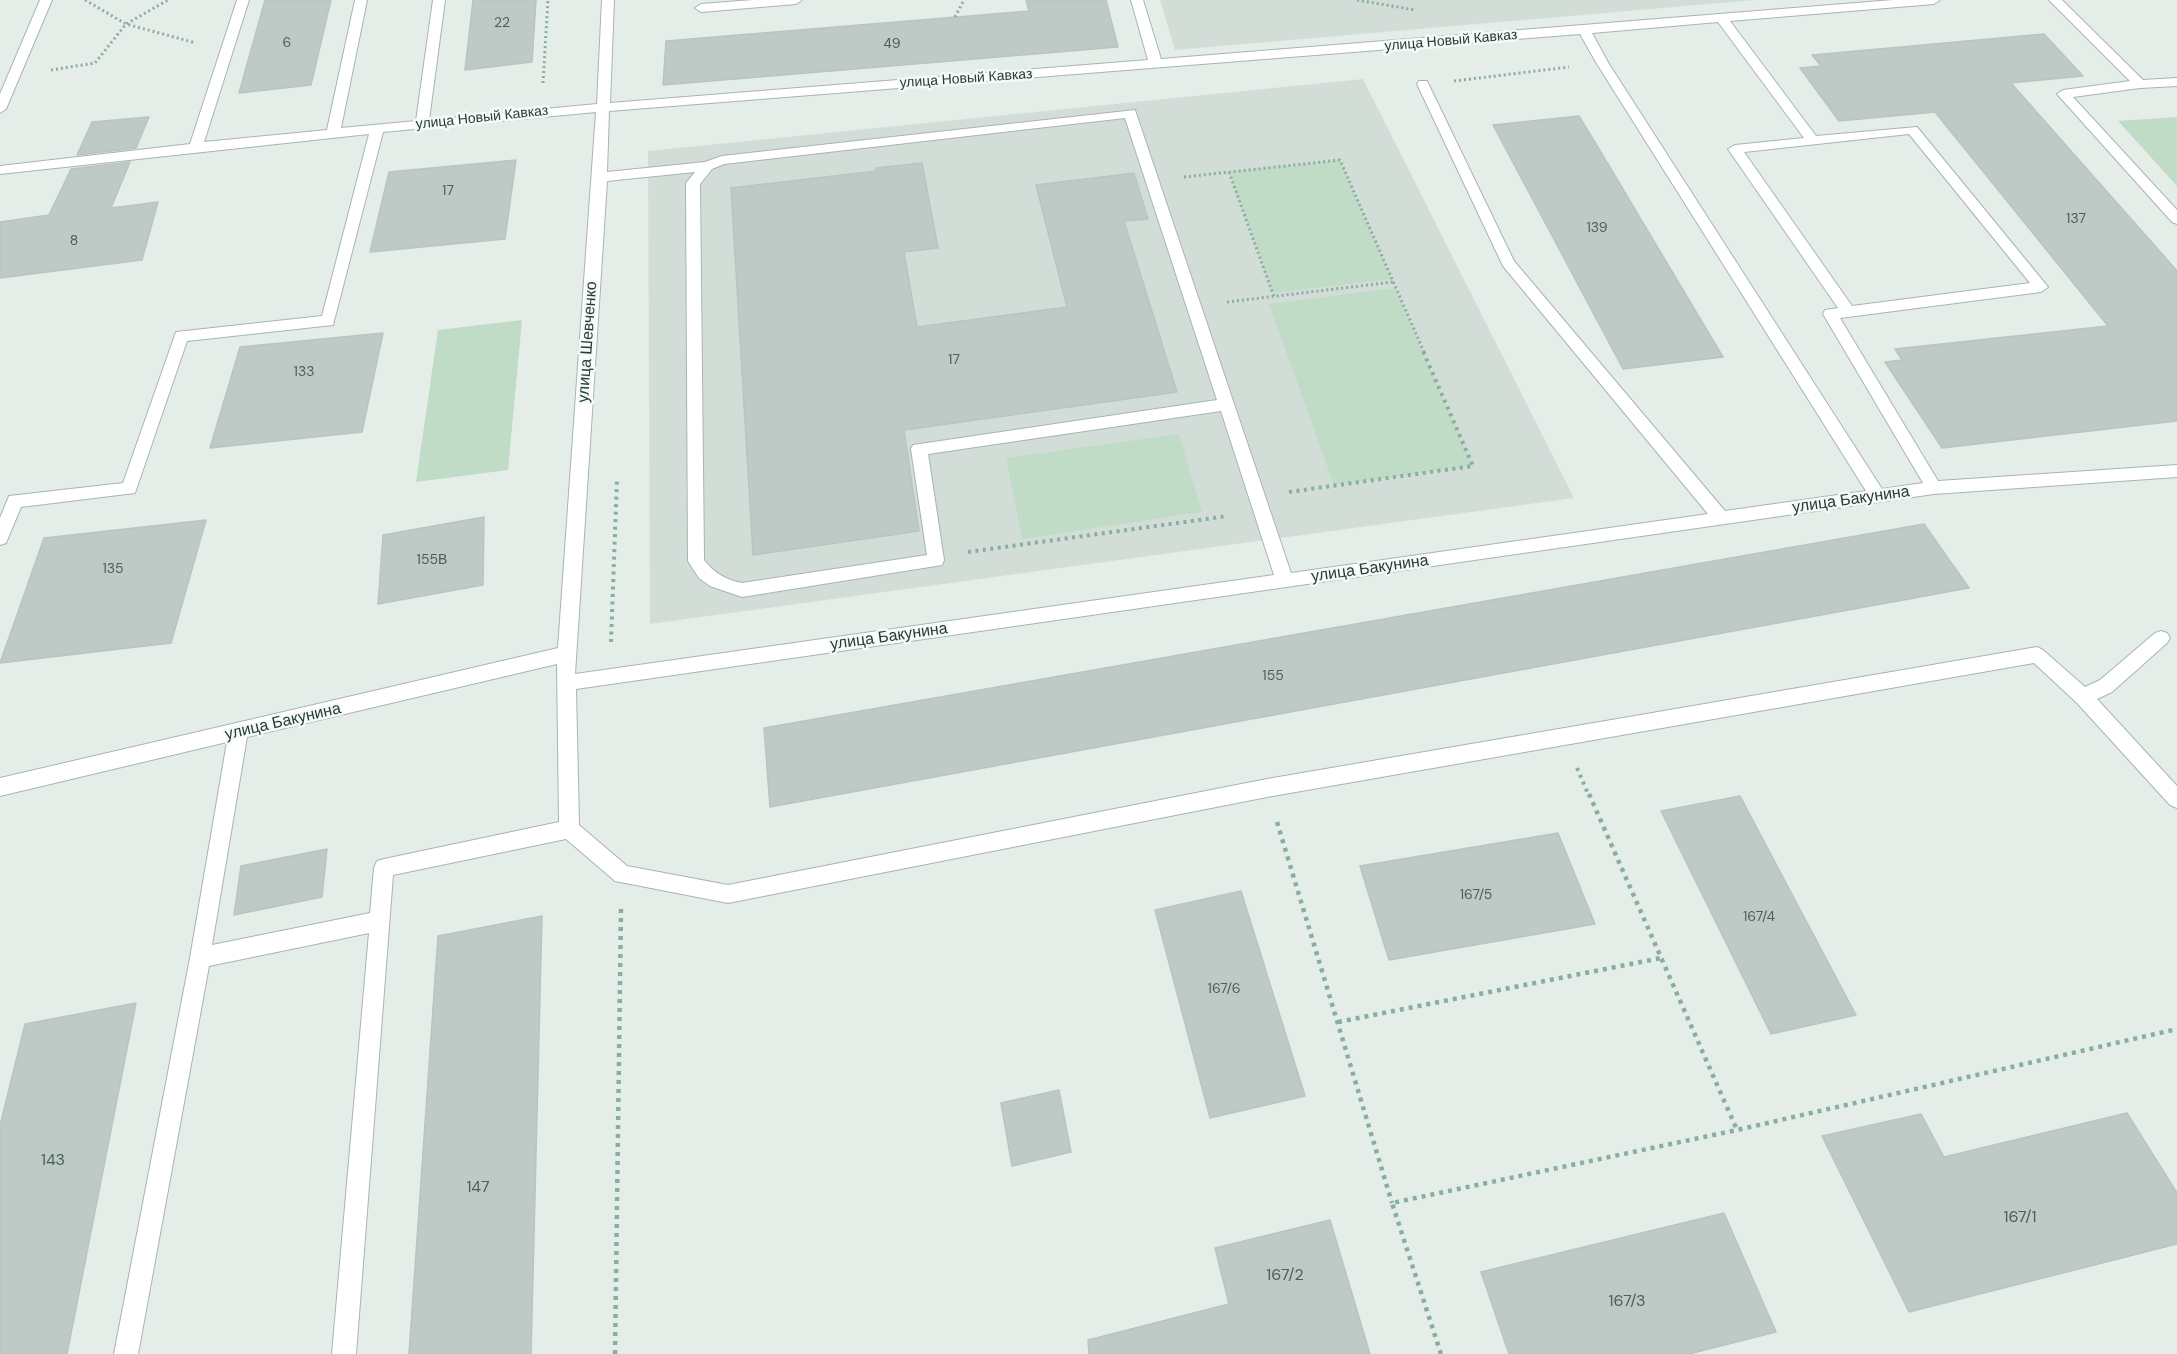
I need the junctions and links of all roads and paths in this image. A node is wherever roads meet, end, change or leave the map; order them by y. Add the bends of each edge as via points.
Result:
1 (46, 0) edge
2 (85, 0) edge
3 (168, 0) edge
4 (243, 0) edge
5 (361, 0) edge
6 (439, 0) edge
7 (548, 0) edge
8 (609, 0) edge
9 (796, 0) edge
10 (964, 0) edge
11 (1137, 0) edge
12 (1934, 0) edge
13 (2055, 0) edge
14 (1858, 3) edge
15 (701, 8) dead end
16 (956, 17) dead end
17 (1722, 20) junction
18 (126, 24) junction
19 (1584, 30) junction
20 (226, 51) junction
21 (1156, 64) junction
22 (1603, 64) junction
23 (14, 76) junction
24 (2177, 82) edge
25 (1423, 84) joint
26 (2140, 84) junction
27 (543, 93) dead end
28 (604, 106) junction
29 (0, 109) edge
30 (422, 124) junction
31 (377, 129) junction
32 (333, 133) junction
33 (1813, 141) junction
34 (196, 146) junction
35 (707, 165) junction
36 (0, 170) edge
37 (1229, 172) junction
38 (600, 177) junction
39 (1153, 181) junction
40 (2177, 219) edge
41 (1393, 282) junction
42 (1274, 297) junction
43 (1194, 306) junction
44 (1848, 311) junction
45 (1226, 405) junction
46 (617, 470) dead end
47 (2177, 471) edge
48 (1934, 488) junction
49 (1878, 496) junction
50 (1259, 504) junction
51 (1721, 518) junction
52 (0, 538) edge
53 (936, 556) junction
54 (1284, 581) junction
55 (2161, 638) dead end
56 (611, 649) dead end
57 (566, 654) junction
58 (565, 683) junction
59 (2083, 697) junction
60 (238, 733) junction
61 (1562, 736) junction
62 (0, 787) edge
63 (1267, 788) junction
64 (2177, 799) edge
65 (570, 829) junction
66 (622, 874) junction
67 (379, 921) junction
68 (200, 958) junction
69 (1661, 958) junction
70 (1338, 1022) junction
71 (2177, 1029) edge
72 (1737, 1130) junction
73 (1392, 1203) junction
74 (126, 1354) edge
75 (344, 1354) edge
76 (615, 1354) edge
77 (1441, 1354) edge

1 - 23 street
2 - 18 path
3 - 18 path
4 - 20 street
5 - 32 street
6 - 30 street
7 - 27 path
8 - 28 street, улица Шевченко
9 - 15 street
10 - 16 path
11 - 21 street
12 - 14 street, улица Новый Кавказ
13 - 26 street
14 - 17 street, улица Новый Кавказ
17 - 19 street, улица Новый Кавказ
17 - 33 street
18 - 20 path
18 - 23 path via 95,63
19 - 21 street, улица Новый Кавказ
19 - 22 street
20 - 34 street
21 - 28 street, улица Новый Кавказ
22 - 25 path
22 - 49 street
23 - 29 street
24 - 26 street
25 - 51 street via 1508,263
26 - 40 street via 2063,94
28 - 30 street, улица Новый Кавказ
28 - 38 street, улица Шевченко
30 - 31 street, улица Новый Кавказ
31 - 32 street, улица Новый Кавказ
31 - 52 street via 328,321 181,336 129,489 15,501
32 - 34 street, улица Новый Кавказ
33 - 44 street via 1735,149
33 - 44 street via 1912,130 2041,287
34 - 36 street, улица Новый Кавказ
35 - 38 street
35 - 39 street via 737,158 1130,113
35 - 53 street via 693,183 696,561 714,582 742,590 936,560
37 - 39 path
37 - 41 path via 1340,160
37 - 42 path
38 - 57 street, улица Шевченко
39 - 43 street
41 - 42 path
41 - 50 path via 1473,466
42 - 43 path
43 - 45 street
44 - 48 street via 1830,314
45 - 50 street
45 - 53 street via 919,449
46 - 56 path
47 - 48 street, улица Бакунина
48 - 49 street, улица Бакунина
49 - 51 street, улица Бакунина
50 - 53 path
50 - 54 street
51 - 54 street, улица Бакунина
54 - 58 street, улица Бакунина
55 - 59 street via 2106,686
57 - 58 street, улица Шевченко
57 - 60 street, улица Бакунина
58 - 65 street, улица Шевченко
59 - 61 street via 2037,655
59 - 64 street
60 - 62 street, улица Бакунина
60 - 68 street
61 - 63 street
61 - 69 path
63 - 66 street via 728,894
63 - 70 path
65 - 66 street
65 - 67 street via 384,868
66 - 76 path
67 - 68 street
67 - 75 street
68 - 74 street
69 - 70 path
69 - 72 path
70 - 73 path
71 - 72 path
72 - 73 path
73 - 77 path

